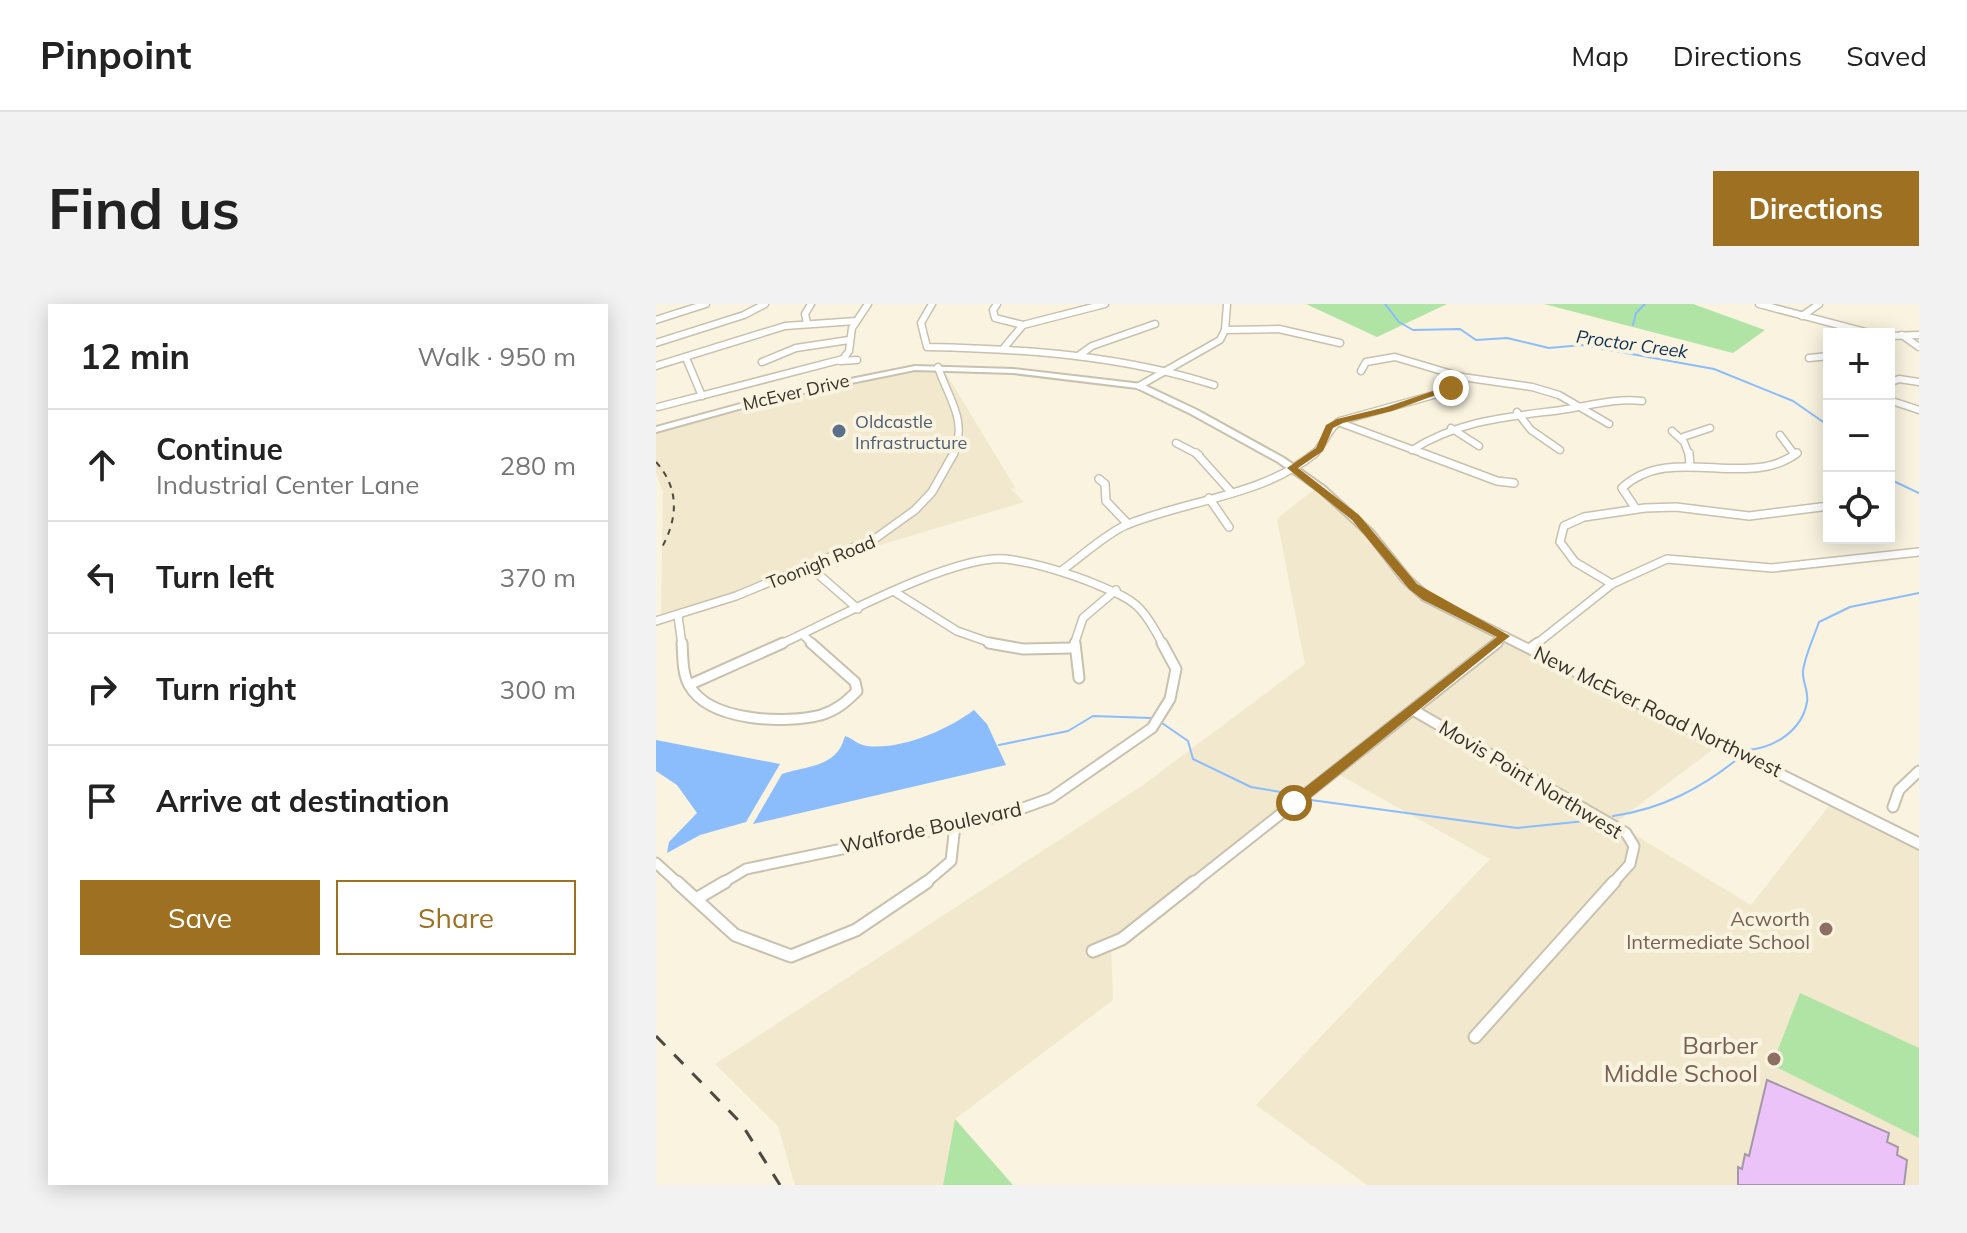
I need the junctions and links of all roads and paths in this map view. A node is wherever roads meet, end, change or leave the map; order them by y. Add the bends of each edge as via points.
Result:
1 (706, 304) edge
2 (765, 304) edge
3 (811, 304) edge
4 (868, 304) edge
5 (932, 304) edge
6 (997, 304) edge
7 (1105, 304) edge
8 (1227, 304) edge
9 (1759, 304) edge
10 (1819, 304) edge
11 (1802, 316) junction
12 (656, 320) edge
13 (856, 321) junction
14 (807, 323) junction
15 (1155, 324) dead end
16 (1023, 325) junction
17 (1849, 328) edge
18 (1225, 330) junction
19 (1902, 335) junction
20 (1919, 335) edge
21 (1895, 336) edge
22 (849, 340) junction
23 (656, 343) edge
24 (1340, 343) dead end
25 (1919, 347) edge
26 (1003, 349) junction
27 (1078, 356) junction
28 (1823, 357) edge
29 (686, 358) junction
30 (1809, 358) dead end
31 (857, 360) dead end
32 (840, 361) junction
33 (762, 362) dead end
34 (656, 366) edge
35 (938, 367) junction
36 (1167, 369) junction
37 (1361, 371) dead end
38 (1462, 377) junction
39 (1895, 379) edge
40 (1919, 382) edge
41 (1214, 385) dead end
42 (1139, 386) junction
43 (702, 396) junction
44 (1642, 401) dead end
45 (1895, 402) edge
46 (1578, 406) junction
47 (658, 407) dead end
48 (1919, 410) edge
49 (1517, 412) junction
50 (1338, 422) junction
51 (1609, 424) dead end
52 (1451, 428) junction
53 (1710, 428) dead end
54 (656, 430) edge
55 (1672, 431) dead end
56 (1780, 435) dead end
57 (1683, 437) junction
58 (1176, 443) dead end
59 (1479, 446) dead end
60 (1412, 450) junction
61 (1560, 450) dead end
62 (1690, 467) junction
63 (1292, 468) junction
64 (1099, 479) dead end
65 (1514, 483) dead end
66 (1231, 492) junction
67 (1210, 499) junction
68 (1823, 507) edge
69 (1636, 509) junction
70 (1127, 523) junction
71 (1229, 527) dead end
72 (1919, 552) edge
73 (810, 567) junction
74 (1059, 570) junction
75 (1612, 584) junction
76 (1116, 590) junction
77 (895, 592) junction
78 (858, 609) junction
79 (678, 616) junction
80 (656, 621) edge
81 (803, 635) junction
82 (1505, 636) junction
83 (1073, 648) junction
84 (1531, 648) junction
85 (1079, 678) dead end
86 (689, 685) junction
87 (1413, 710) junction
88 (1919, 771) edge
89 (1893, 807) dead end
90 (955, 825) junction
91 (1919, 844) edge
92 (656, 863) edge
93 (696, 899) junction
94 (1093, 951) dead end
95 (1475, 1037) dead end

1 - 12 street
2 - 23 street
3 - 14 street
4 - 13 street
5 - 26 street via 921,323 927,347
6 - 16 street via 995,318
7 - 16 street
8 - 18 street
9 - 11 street
10 - 11 street
11 - 17 street
13 - 14 street
13 - 22 street
14 - 29 street
15 - 27 street
16 - 26 street
18 - 24 street via 1279,329
18 - 36 street via 1213,345
19 - 20 street
19 - 21 street
19 - 25 street
22 - 32 street via 849,351
22 - 33 street via 796,348
26 - 27 street
27 - 36 street
28 - 30 street
29 - 34 street
29 - 43 street
31 - 32 street
32 - 43 street
35 - 42 street, New McEver Road Northwest
35 - 54 street, McEver Drive via 830,383
35 - 73 street, Toonigh Road via 953,395 960,433 937,486 886,535
36 - 41 street
36 - 42 street
37 - 38 street via 1366,362 1395,357
38 - 46 street via 1532,387
38 - 50 street via 1441,393
39 - 40 street
42 - 63 street, New McEver Road Northwest
43 - 47 street
44 - 46 street via 1603,399
45 - 48 street
46 - 49 street
46 - 51 street
49 - 52 street
49 - 61 street via 1531,430
50 - 60 street
50 - 63 street via 1320,449
52 - 59 street
52 - 60 street
53 - 57 street
55 - 57 street
56 - 62 street via 1798,454 1741,469
57 - 62 street
58 - 66 street via 1198,454
60 - 65 street
62 - 69 street via 1650,467 1627,482 1622,494
63 - 66 street
63 - 82 street, New McEver Road Northwest via 1355,517 1413,587
64 - 70 street via 1105,484 1106,501
66 - 67 street
67 - 70 street
67 - 71 street
68 - 69 street via 1749,516 1676,507
69 - 75 street via 1584,517 1561,531 1567,555
70 - 74 street
72 - 75 street via 1772,568 1667,559
73 - 78 street
73 - 79 street, Toonigh Road
74 - 76 street, Walforde Boulevard
74 - 77 street, Walforde Boulevard via 1018,560 977,561
75 - 84 street
76 - 83 street via 1076,626
76 - 90 street, Walforde Boulevard via 1141,606 1176,669 1170,699 1152,728 1051,798
77 - 78 street, Walforde Boulevard
77 - 83 street via 951,630 1017,651
78 - 81 street, Walforde Boulevard
79 - 80 street, Toonigh Road
79 - 86 street
81 - 86 street, Walforde Boulevard
81 - 86 street via 855,682 853,698 831,712 803,720 752,716 711,707
82 - 84 street, New McEver Road Northwest
82 - 87 street
83 - 85 street
84 - 91 street, New McEver Road Northwest
87 - 94 street via 1122,939
87 - 95 street, Movis Point Northwest via 1609,820 1634,846 1630,864
88 - 89 street via 1899,790
90 - 93 street, Walforde Boulevard via 746,869
90 - 93 street via 956,851 943,871 856,930 791,956 735,935
92 - 93 street

